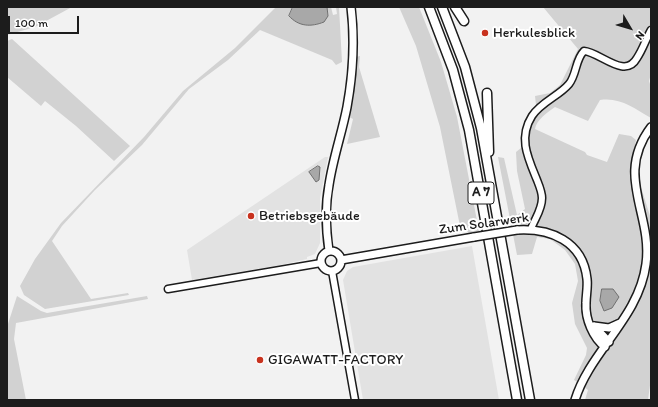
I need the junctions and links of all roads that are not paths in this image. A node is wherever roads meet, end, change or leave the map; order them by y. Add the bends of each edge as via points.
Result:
1 (351, 7) edge
2 (430, 7) edge
3 (442, 7) edge
4 (455, 7) edge
5 (464, 21) dead end
6 (651, 30) edge
7 (487, 93) dead end
8 (651, 127) edge
9 (489, 164) junction
10 (531, 229) junction
11 (329, 252) junction
12 (340, 260) junction
13 (321, 263) junction
14 (332, 271) junction
15 (168, 289) dead end
16 (624, 318) junction
17 (592, 324) junction
18 (607, 344) junction
19 (355, 400) edge
20 (517, 400) edge
21 (530, 400) edge
22 (575, 400) edge

1 - 11 main road via 351,75 345,119 329,185
2 - 20 highway, A 7 via 453,70 469,130
3 - 9 highway, A 7 via 465,67
4 - 5 highway
6 - 10 street via 638,58 628,66 620,66 584,50 578,58 572,80 564,90 536,110 532,116 525,132 524,143 542,196 540,210
7 - 9 highway
8 - 16 main road via 637,153 634,174 646,248 646,263 637,296
9 - 21 highway, A 7
10 - 12 main road, Zum Solarwerk, bridge
10 - 17 main road, Zum Solarwerk via 558,236 578,255 586,274 586,308
11 - 12 main road via 336,253
11 - 13 main road via 322,256
12 - 14 main road via 339,267
13 - 14 main road via 324,269
13 - 15 street
14 - 19 street
16 - 17 main road via 612,327 605,328
16 - 18 main road
17 - 18 main road, Zum Solarwerk via 595,337
18 - 22 main road via 586,375

